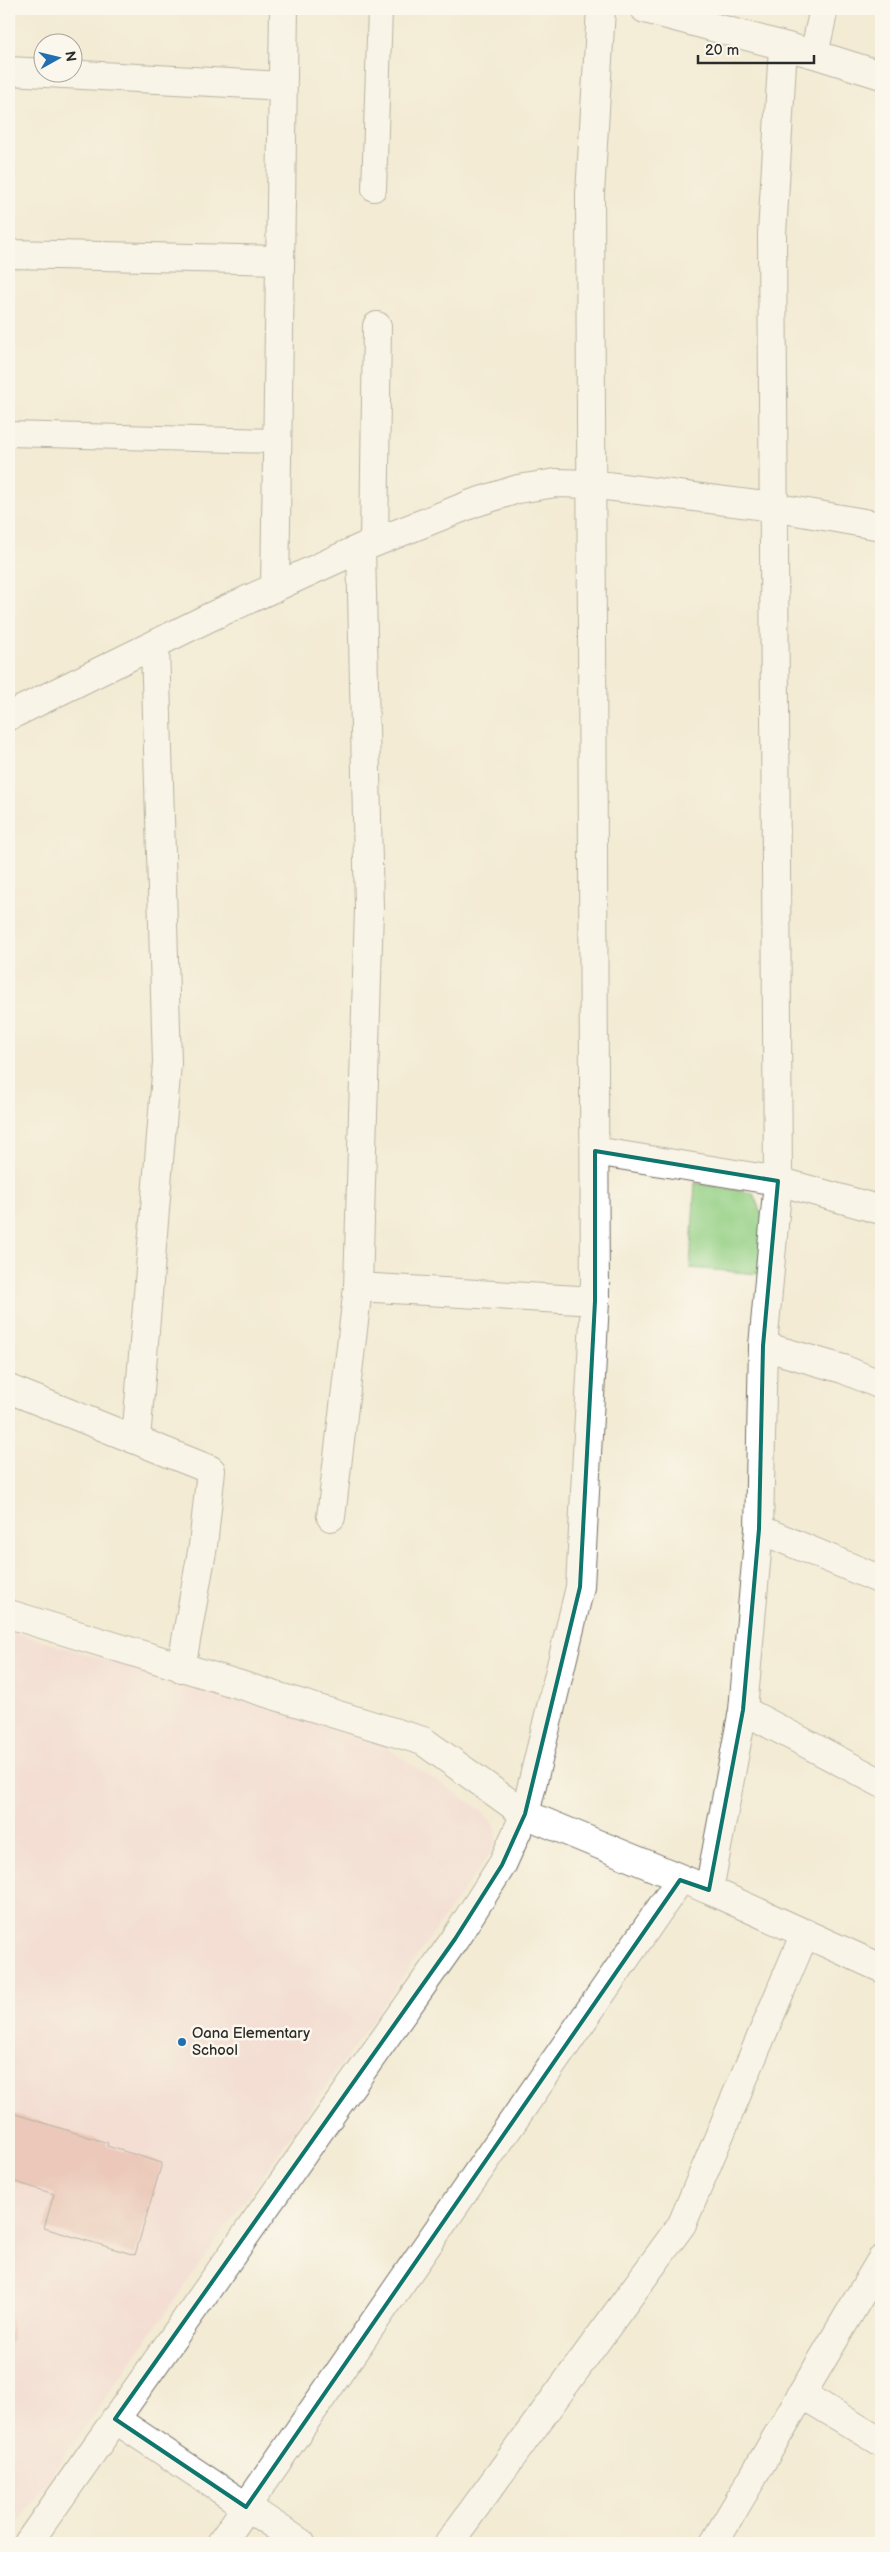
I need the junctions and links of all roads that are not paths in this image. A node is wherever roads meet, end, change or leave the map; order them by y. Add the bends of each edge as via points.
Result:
1 (284, 9) edge
2 (380, 9) edge
3 (601, 9) edge
4 (646, 9) edge
5 (824, 9) edge
6 (783, 46) junction
7 (814, 54) junction
8 (9, 71) edge
9 (881, 75) edge
10 (283, 86) junction
11 (374, 189) dead end
12 (9, 254) edge
13 (280, 260) junction
14 (377, 326) dead end
15 (9, 434) edge
16 (276, 441) junction
17 (591, 484) junction
18 (773, 507) junction
19 (881, 526) edge
20 (368, 545) junction
21 (275, 588) junction
22 (155, 645) junction
23 (9, 716) edge
24 (595, 1151) junction
25 (778, 1181) junction
26 (881, 1210) edge
27 (358, 1287) junction
28 (595, 1301) junction
29 (763, 1346) junction
30 (881, 1385) edge
31 (9, 1389) edge
32 (136, 1440) junction
33 (331, 1517) dead end
34 (759, 1529) junction
35 (881, 1580) edge
36 (9, 1614) edge
37 (181, 1668) junction
38 (743, 1710) junction
39 (881, 1783) edge
40 (525, 1814) junction
41 (680, 1880) junction
42 (709, 1890) junction
43 (805, 1933) junction
44 (881, 1968) edge
45 (881, 2260) edge
46 (803, 2395) junction
47 (115, 2419) junction
48 (881, 2442) edge
49 (246, 2507) junction
50 (28, 2543) edge
51 (221, 2543) edge
52 (301, 2543) edge
53 (450, 2543) edge
54 (714, 2543) edge

1 - 10 street
2 - 11 lane
3 - 17 street via 590,194
4 - 6 street
5 - 7 street
6 - 7 street
6 - 18 street via 772,234
7 - 9 street
8 - 10 street
10 - 13 street
12 - 13 street
13 - 16 street
14 - 20 street
15 - 16 lane
16 - 21 street
17 - 18 street
17 - 20 street via 556,483 518,489
17 - 24 street
18 - 19 street
18 - 25 street
20 - 21 street
20 - 27 street via 369,908
21 - 22 street
22 - 23 street
22 - 32 street via 167,1063
24 - 25 street
24 - 28 street
25 - 26 street
25 - 29 street
27 - 28 street
27 - 33 street
28 - 40 street via 580,1587
29 - 30 street via 843,1369
29 - 34 street
31 - 32 street
32 - 37 street via 211,1470
34 - 35 street
34 - 38 street
36 - 37 street
37 - 40 street via 423,1741
38 - 39 street
38 - 42 street
40 - 41 street
40 - 47 street via 502,1865 455,1939
41 - 42 street
41 - 49 street
42 - 43 street
43 - 44 street
43 - 53 street via 682,2224
45 - 46 street
46 - 48 street
46 - 54 street
47 - 49 street
47 - 50 street
49 - 51 street
49 - 52 street

